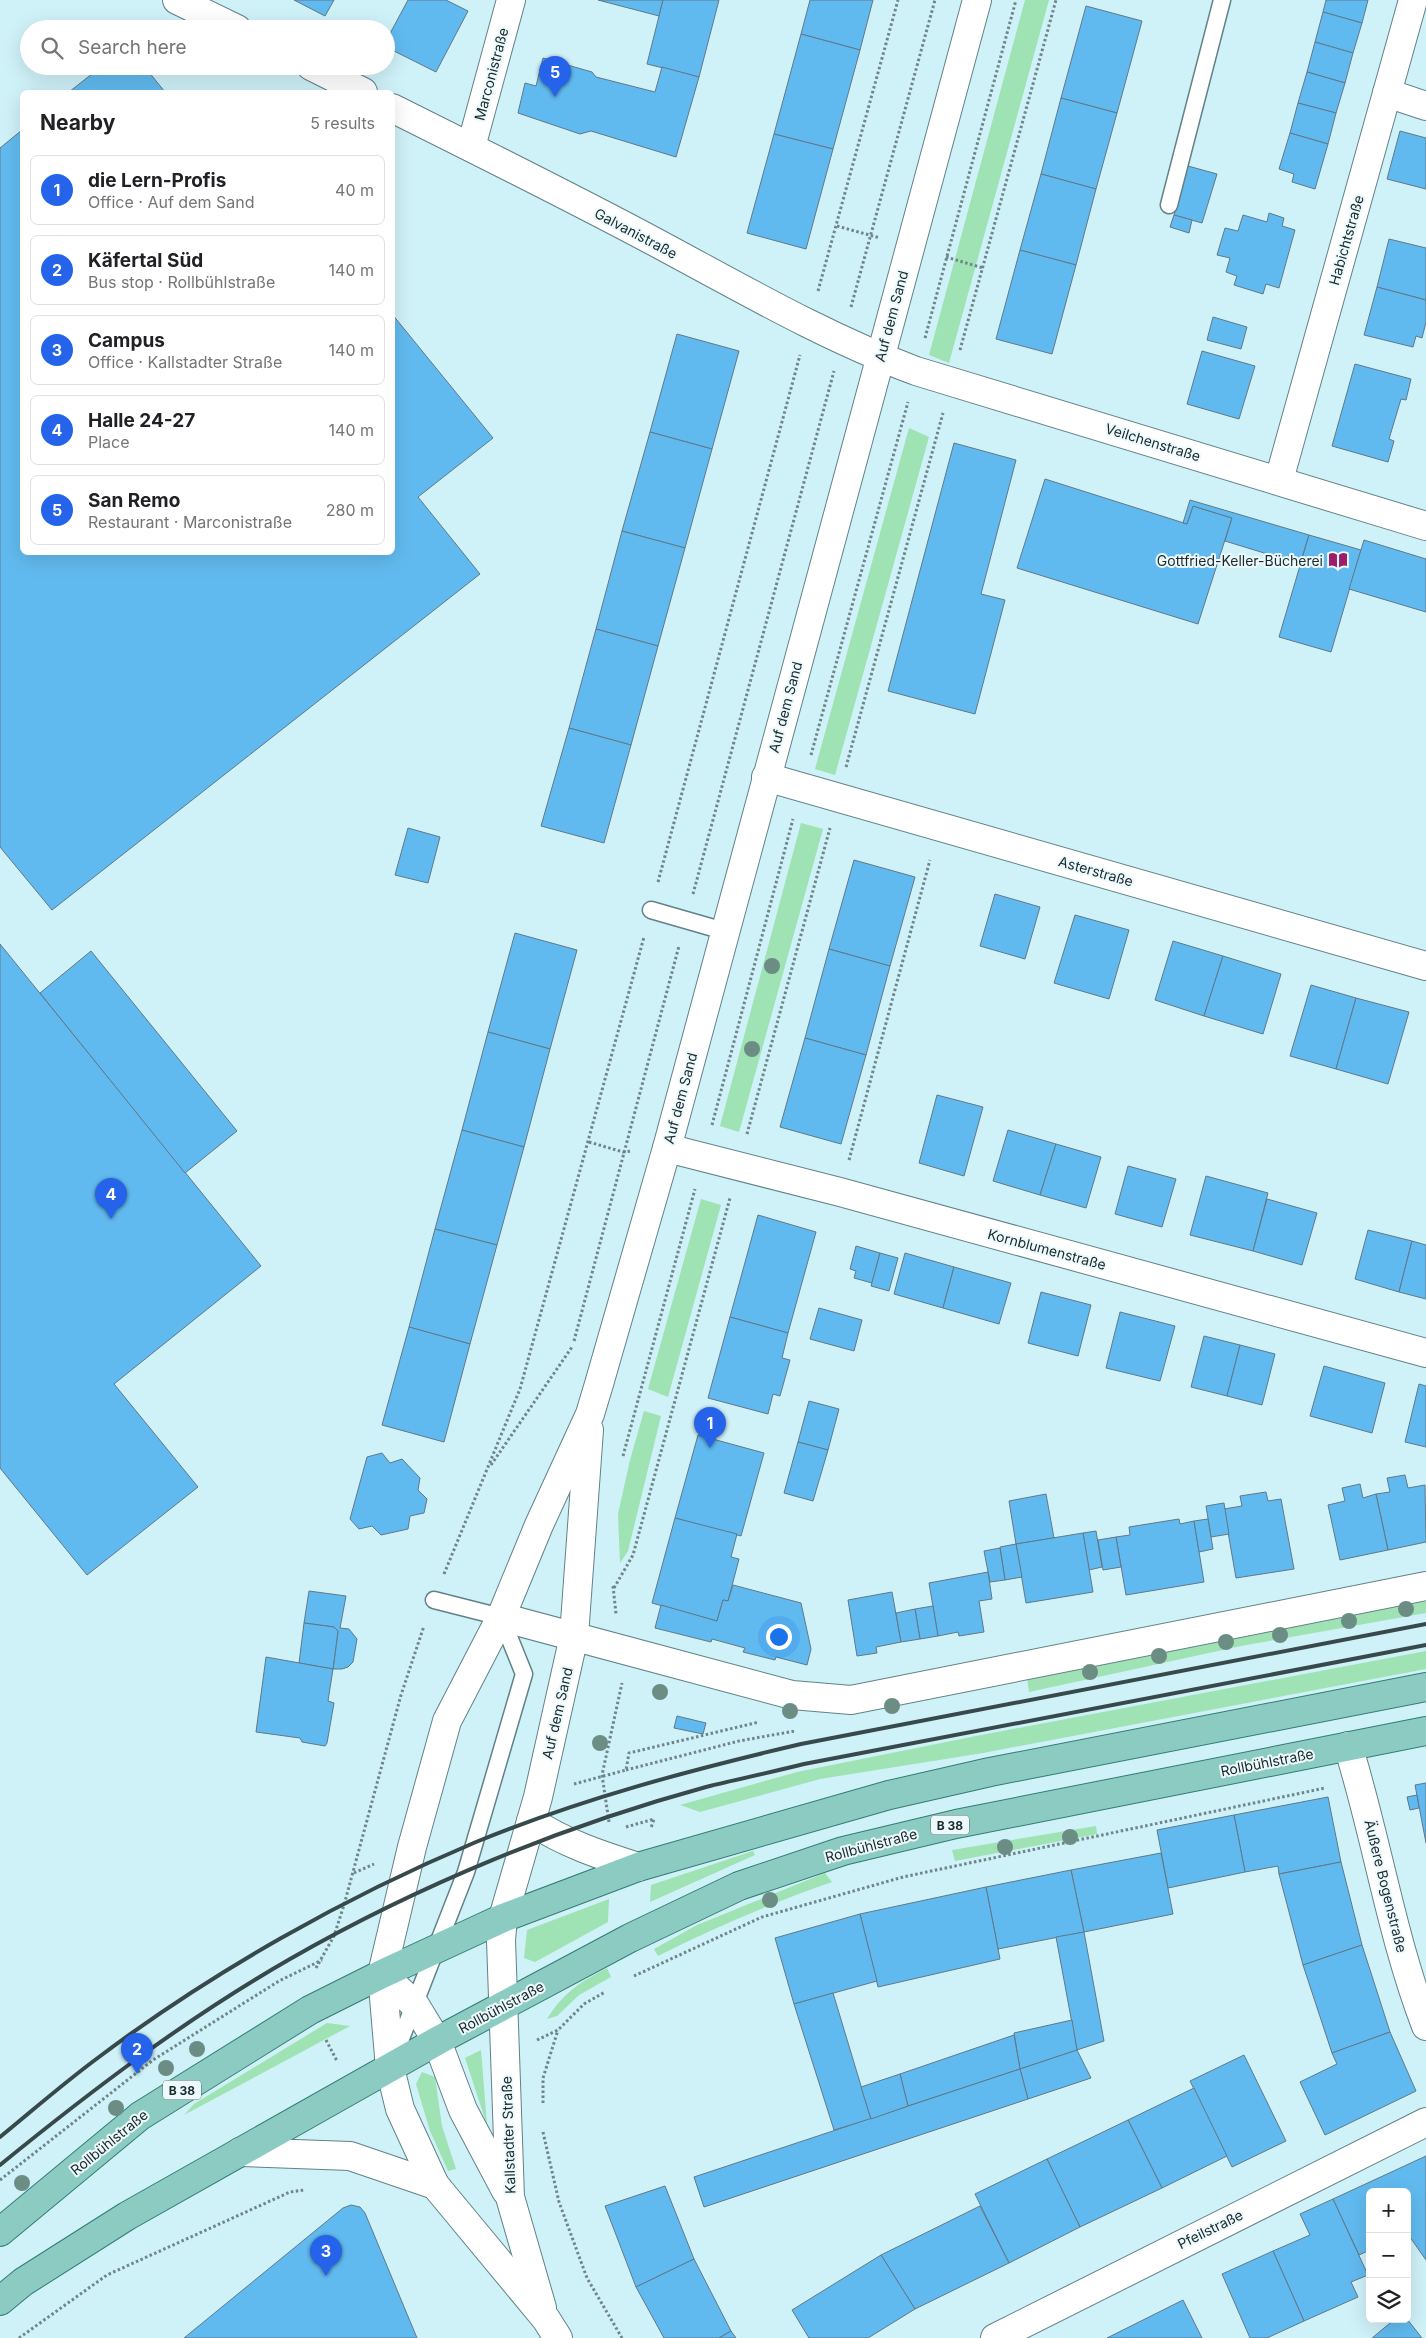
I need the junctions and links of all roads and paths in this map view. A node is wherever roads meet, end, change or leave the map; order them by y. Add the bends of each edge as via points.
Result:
1 (177, 0) edge
2 (511, 0) edge
3 (898, 0) edge
4 (935, 0) edge
5 (978, 0) edge
6 (1222, 0) edge
7 (1413, 0) edge
8 (218, 20) edge
9 (329, 75) edge
10 (359, 90) edge
11 (1387, 93) junction
12 (1426, 106) edge
13 (395, 110) edge
14 (472, 148) junction
15 (1169, 205) dead end
16 (808, 325) junction
17 (842, 340) junction
18 (880, 358) junction
19 (1279, 480) junction
20 (1426, 526) edge
21 (766, 776) junction
22 (939, 826) junction
23 (651, 910) junction
24 (686, 920) junction
25 (724, 931) junction
26 (1426, 966) edge
27 (589, 1142) junction
28 (666, 1148) junction
29 (623, 1152) junction
30 (840, 1192) junction
31 (1426, 1353) edge
32 (590, 1414) junction
33 (486, 1472) junction
34 (1426, 1586) edge
35 (434, 1600) junction
36 (501, 1617) junction
37 (574, 1636) junction
38 (618, 1648) junction
39 (1426, 1687) edge
40 (766, 1720) dead end
41 (1426, 1731) edge
42 (1348, 1746) junction
43 (1359, 1781) junction
44 (530, 1822) junction
45 (638, 1868) junction
46 (503, 1918) junction
47 (437, 1948) junction
48 (314, 1972) dead end
49 (382, 1974) junction
50 (627, 1980) dead end
51 (415, 2005) junction
52 (504, 2007) junction
53 (310, 2010) junction
54 (1426, 2026) edge
55 (558, 2030) dead end
56 (437, 2041) junction
57 (390, 2068) junction
58 (351, 2089) junction
59 (542, 2112) dead end
60 (1426, 2122) edge
61 (542, 2128) dead end
62 (240, 2152) junction
63 (435, 2185) junction
64 (309, 2189) dead end
65 (510, 2197) junction
66 (0, 2232) edge
67 (0, 2301) edge
68 (552, 2328) edge
69 (19, 2338) edge
70 (622, 2338) edge
71 (995, 2338) edge

1 - 8 street
2 - 14 street, Marconistraße
3 - 16 path
4 - 17 path
5 - 18 street, Auf dem Sand
6 - 15 lane
7 - 11 street, Habichtstraße
9 - 10 street
11 - 12 street
11 - 19 street, Habichtstraße
13 - 14 street, Galvanistraße
14 - 16 street, Galvanistraße
16 - 17 street, Galvanistraße
16 - 23 path
17 - 18 street, Galvanistraße
17 - 24 path
18 - 19 street, Veilchenstraße
18 - 21 street, Auf dem Sand
19 - 20 street, Veilchenstraße
21 - 22 street, Asterstraße
21 - 25 street, Auf dem Sand
22 - 26 street, Asterstraße
22 - 30 path
23 - 24 lane
23 - 27 path
24 - 25 lane
24 - 29 path
25 - 28 street, Auf dem Sand
27 - 29 path
27 - 33 path via 520,1389
28 - 29 path
28 - 30 street, Kornblumenstraße
28 - 32 street, Auf dem Sand
29 - 33 path via 572,1349
30 - 31 street, Kornblumenstraße
32 - 36 street, Auf dem Sand
32 - 37 street, Auf dem Sand
33 - 35 path
34 - 38 street via 851,1700 792,1695
35 - 36 lane
35 - 48 path via 401,1695 334,1936
36 - 37 street
36 - 47 lane via 524,1674 466,1872
36 - 49 street, Auf dem Sand via 447,1721
37 - 38 street
37 - 44 street, Auf dem Sand
38 - 40 path via 622,1682 602,1776 626,1770 629,1753
39 - 45 main road, B 38 via 907,1790
41 - 42 main road, Rollbühlstraße / B 38
42 - 43 street, Äußere Bogenstraße
42 - 52 main road, Rollbühlstraße / B 38 via 956,1824 843,1851 739,1886 630,1938
43 - 50 path via 903,1877 762,1916
43 - 54 street, Äußere Bogenstraße via 1391,1913
44 - 45 street via 581,1849
44 - 46 street, Auf dem Sand
45 - 46 main road, B 38
46 - 47 main road, B 38
46 - 52 street, Auf dem Sand
47 - 49 main road, B 38
47 - 51 lane
49 - 51 street
49 - 53 main road, Rollbühlstraße / B 38
49 - 57 street, Auf dem Sand
51 - 56 street
51 - 57 lane
52 - 56 main road, Rollbühlstraße / B 38
52 - 65 street, Kallstadter Straße
53 - 58 path
53 - 66 main road, Rollbühlstraße / B 38 via 140,2116
55 - 59 path via 543,2078
56 - 57 main road, B 38
56 - 65 street via 462,2110
57 - 58 main road, B 38
57 - 63 street, Kallstadter Straße via 400,2109
58 - 62 main road, B 38
60 - 71 street, Pfeilstraße
61 - 70 path via 559,2202 587,2278
62 - 63 street via 350,2156
62 - 67 main road, B 38 via 127,2216 23,2282
63 - 68 street, Kallstadter Straße
64 - 69 path via 290,2192 107,2275
65 - 68 street, Kallstadter Straße

